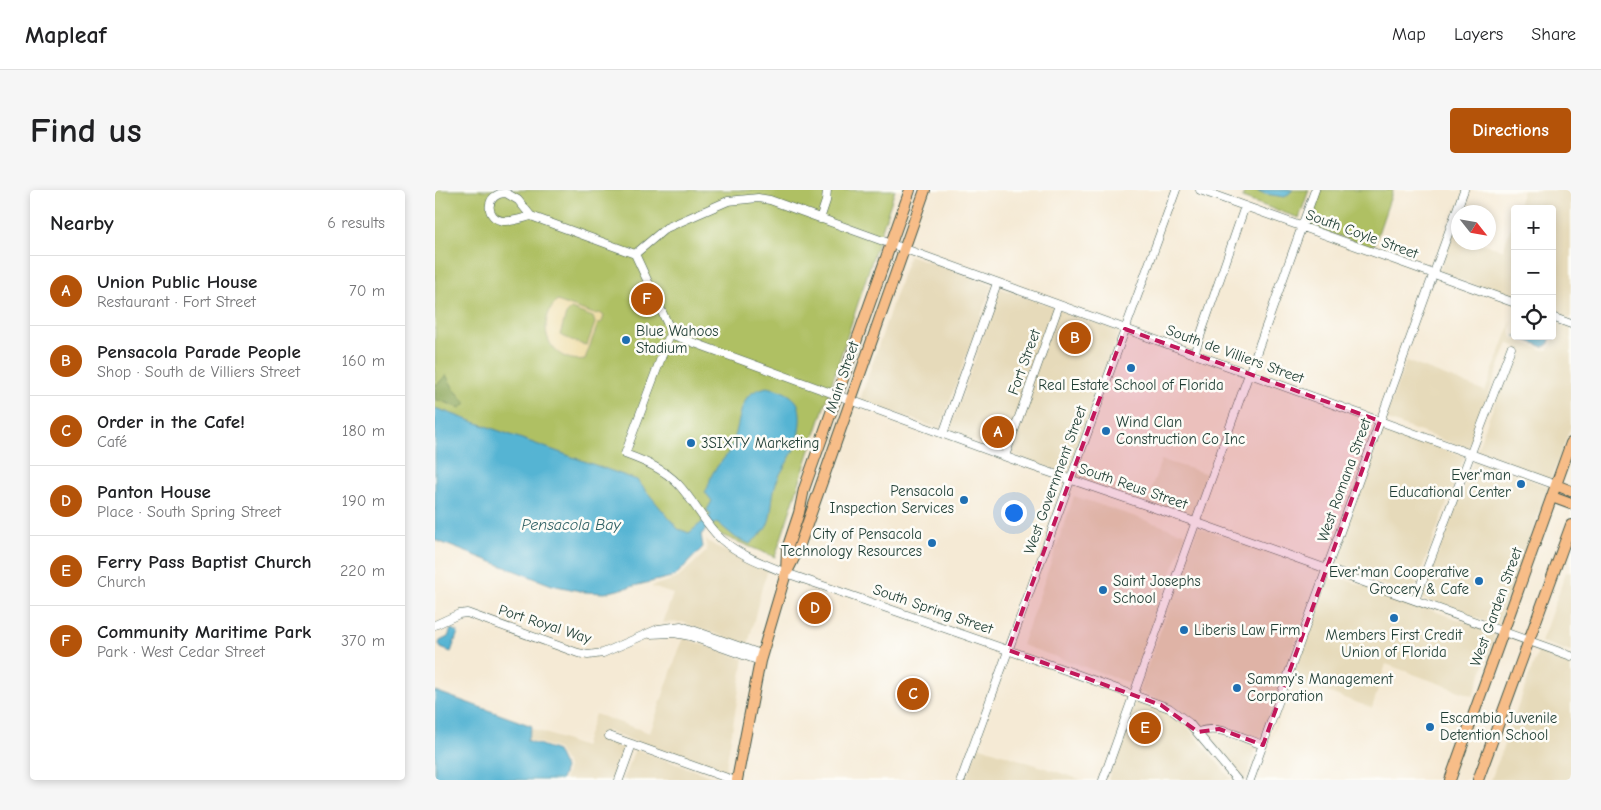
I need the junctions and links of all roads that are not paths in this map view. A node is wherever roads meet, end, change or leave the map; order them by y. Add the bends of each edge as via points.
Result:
1 (827, 190) edge
2 (910, 190) edge
3 (925, 190) edge
4 (1176, 190) edge
5 (1199, 190) edge
6 (1315, 190) edge
7 (1464, 190) edge
8 (1245, 206) junction
9 (531, 216) junction
10 (820, 219) junction
11 (1302, 227) junction
12 (891, 244) junction
13 (904, 249) junction
14 (635, 254) junction
15 (1433, 274) junction
16 (997, 283) junction
17 (1511, 302) edge
18 (1059, 306) junction
19 (1556, 318) edge
20 (1571, 324) edge
21 (1125, 329) junction
22 (670, 334) junction
23 (1511, 348) dead end
24 (1194, 354) junction
25 (1248, 374) junction
26 (837, 396) junction
27 (850, 401) junction
28 (1380, 422) junction
29 (943, 434) junction
30 (1571, 444) edge
31 (1471, 454) junction
32 (1005, 456) junction
33 (1071, 479) junction
34 (1556, 485) junction
35 (1571, 491) edge
36 (1552, 497) junction
37 (1571, 504) edge
38 (1195, 522) junction
39 (1571, 524) edge
40 (1327, 568) junction
41 (786, 573) junction
42 (1415, 600) junction
43 (435, 625) edge
44 (681, 626) junction
45 (1503, 632) junction
46 (649, 634) junction
47 (679, 634) junction
48 (696, 634) junction
49 (1529, 641) junction
50 (1007, 650) junction
51 (1571, 656) edge
52 (761, 657) junction
53 (1133, 695) junction
54 (1197, 732) junction
55 (609, 736) dead end
56 (632, 744) junction
57 (1263, 745) junction
58 (619, 780) edge
59 (733, 780) edge
60 (737, 780) edge
61 (961, 780) edge
62 (1103, 780) edge
63 (1237, 780) edge
64 (1250, 780) edge
65 (1450, 780) edge
66 (1479, 780) edge

1 - 10 street
2 - 12 main road
3 - 13 main road, Main Street
4 - 21 street, West Government Street
5 - 8 street, South Coyle Street
6 - 11 street
7 - 15 street, West Romana Street
8 - 11 street, South Coyle Street
8 - 24 street
9 - 9 street via 518,200 506,193 495,196 489,206 494,217 503,221
9 - 14 street
10 - 12 street, South de Villiers Street
10 - 14 street, South de Villiers Street via 770,200 728,200 666,228
11 - 15 street, South Coyle Street
11 - 25 street
12 - 13 street, South de Villiers Street
12 - 26 main road
13 - 16 street, South de Villiers Street
13 - 27 main road, Main Street
14 - 22 street
15 - 17 street, South Coyle Street
15 - 28 street, West Romana Street
16 - 18 street, South de Villiers Street
16 - 29 street
18 - 21 street, South de Villiers Street
18 - 32 street, Fort Street
19 - 20 street
21 - 24 street, South de Villiers Street
21 - 33 street, West Government Street
22 - 26 street, South Reus Street
22 - 41 street, South Spring Street via 625,454 667,474 721,538 762,564
23 - 31 street
24 - 25 street, South de Villiers Street
25 - 28 street, South de Villiers Street
25 - 38 street
26 - 27 street, South Reus Street
26 - 41 main road via 804,489 787,550
27 - 29 street, South Reus Street
27 - 41 main road, Main Street via 798,550
28 - 31 street, South de Villiers Street
28 - 40 street, West Romana Street
29 - 32 street, South Reus Street
30 - 34 main road, West Garden Street
31 - 34 street, South de Villiers Street
31 - 42 street
32 - 33 street, South Reus Street
33 - 38 street, South Reus Street
33 - 50 street, West Government Street
34 - 35 main road
34 - 36 main road, West Garden Street
36 - 37 main road
36 - 45 main road, West Garden Street
38 - 40 street, South Reus Street
38 - 53 street
39 - 49 main road
40 - 42 street, South Reus Street
40 - 57 street, West Romana Street
41 - 50 street, South Spring Street
41 - 52 main road
42 - 45 street, South Reus Street
43 - 46 street, Port Royal Way via 467,613 588,655 607,652
44 - 46 street, Port Royal Way via 664,627
44 - 47 street
44 - 48 street, Port Royal Way
45 - 49 street, South Reus Street
45 - 65 main road, West Garden Street
46 - 47 street, Port Royal Way
47 - 48 street, Port Royal Way
48 - 52 street, Port Royal Way
49 - 51 street, South Reus Street
49 - 66 main road
50 - 53 street, South Spring Street
50 - 61 street, West Government Street
52 - 60 main road
53 - 54 street, South Spring Street via 1169,708
53 - 62 street
54 - 57 street via 1219,729
54 - 63 street, South Spring Street
55 - 56 street
56 - 58 street
56 - 59 street
57 - 64 street, West Romana Street

